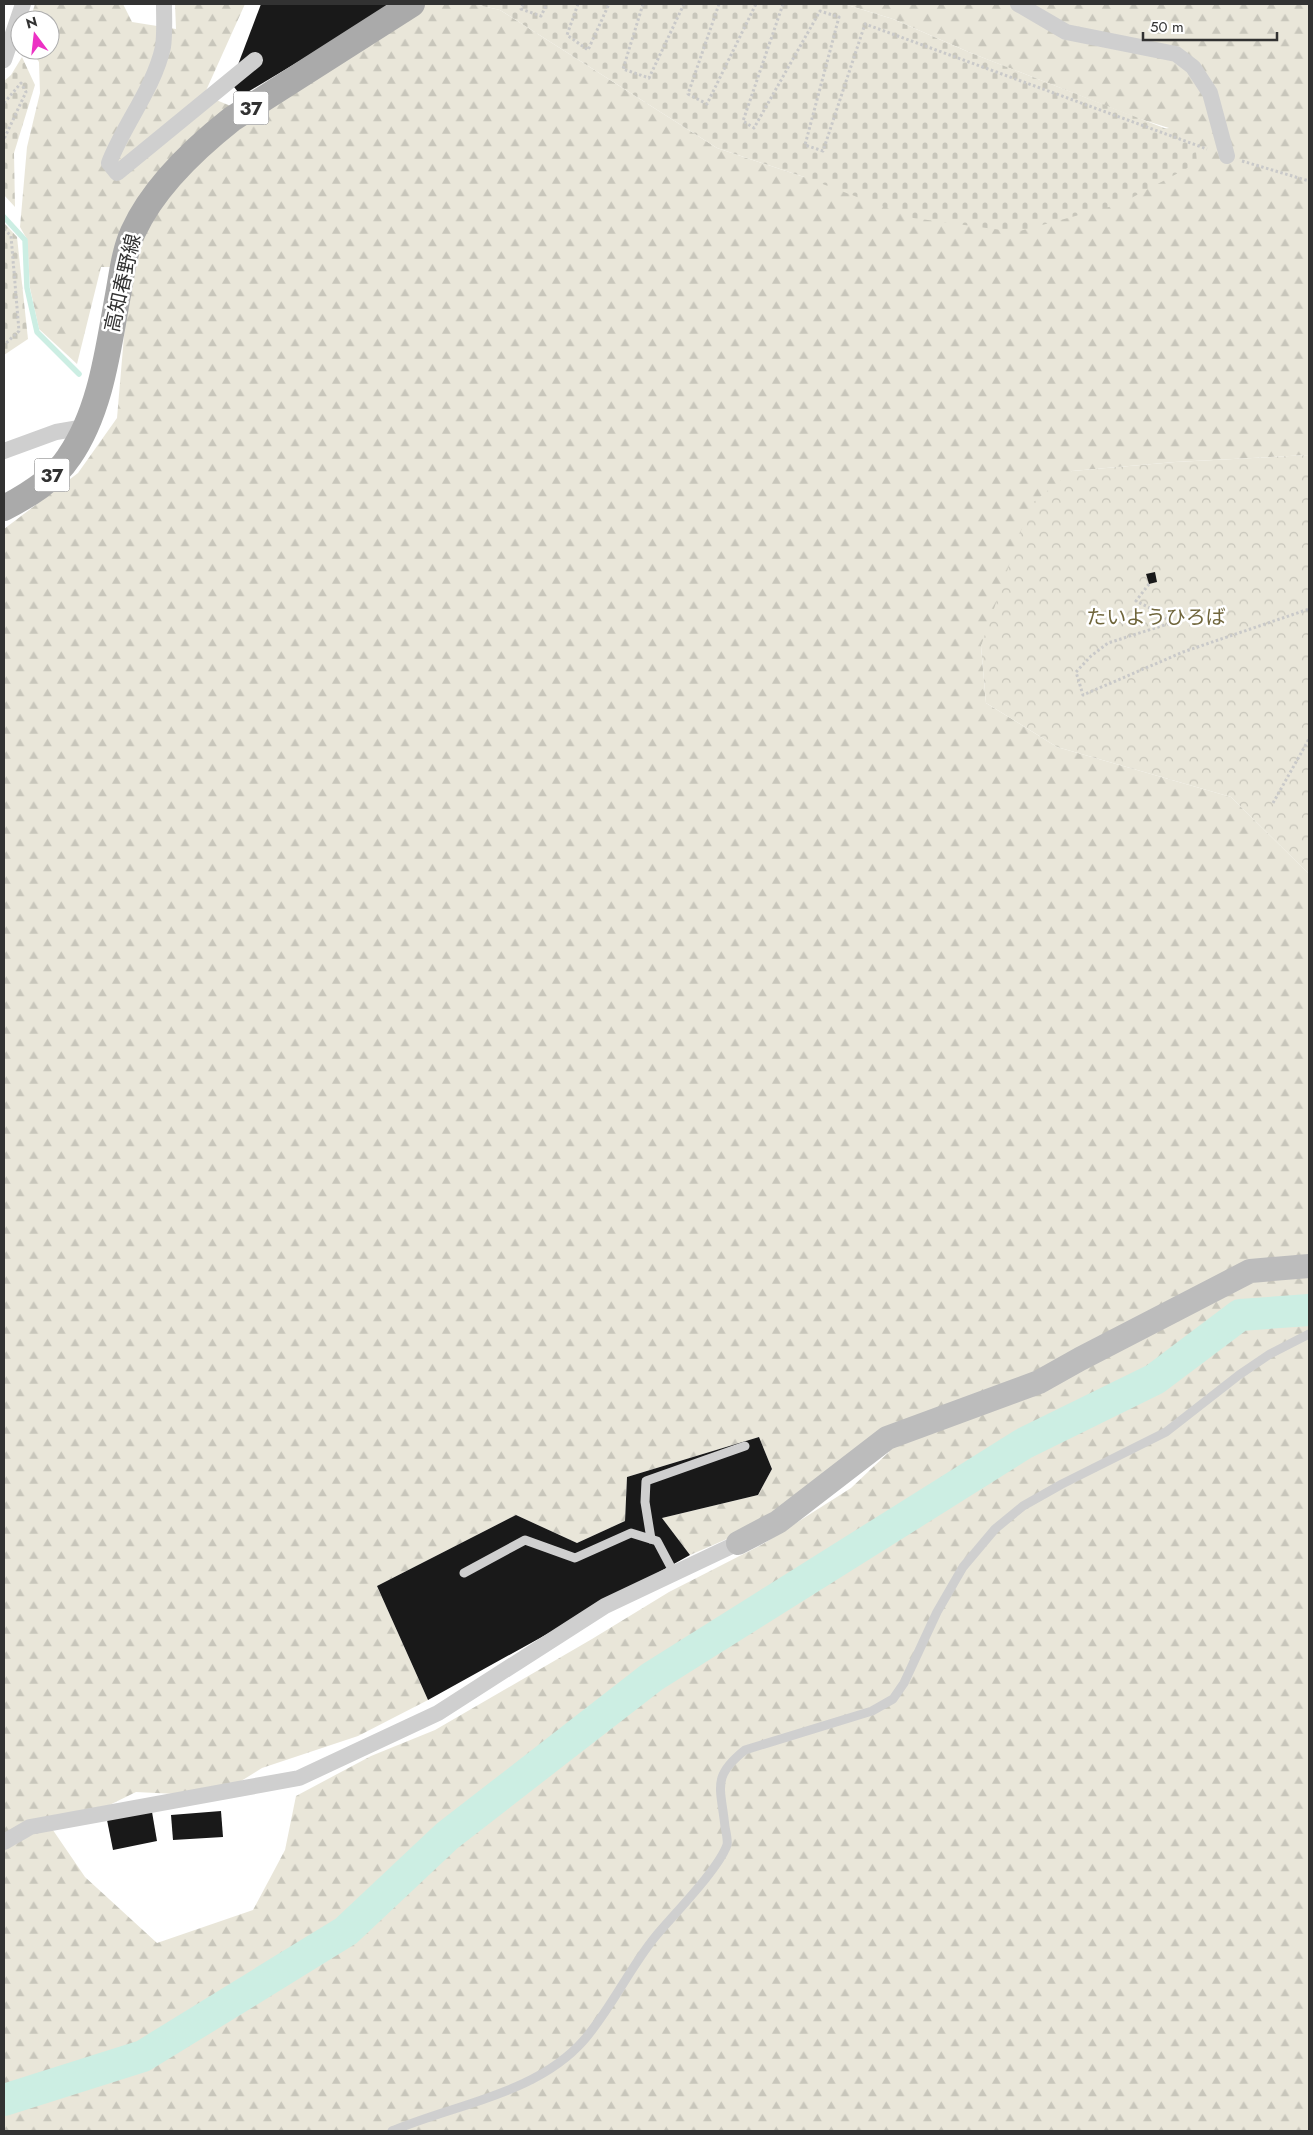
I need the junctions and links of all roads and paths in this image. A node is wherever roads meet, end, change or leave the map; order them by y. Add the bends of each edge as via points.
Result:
1 (23, 4) edge
2 (164, 4) edge
3 (412, 4) edge
4 (523, 4) edge
5 (547, 4) edge
6 (578, 4) edge
7 (609, 4) edge
8 (643, 4) edge
9 (684, 4) edge
10 (719, 4) edge
11 (756, 4) edge
12 (783, 4) edge
13 (1018, 4) edge
14 (4, 60) edge
15 (255, 60) dead end
16 (4, 103) edge
17 (4, 140) edge
18 (1227, 156) junction
19 (1309, 181) edge
20 (4, 229) edge
21 (4, 345) edge
22 (86, 427) junction
23 (4, 451) edge
24 (4, 508) edge
25 (1149, 584) dead end
26 (1309, 609) edge
27 (1309, 740) edge
28 (1273, 803) dead end
29 (1309, 1266) edge
30 (1309, 1334) edge
31 (745, 1446) dead end
32 (651, 1539) junction
33 (738, 1543) joint
34 (464, 1573) dead end
35 (674, 1573) junction
36 (4, 1842) edge
37 (392, 2131) edge

1 - 14 street
2 - 15 street via 163,46 148,85 109,163 117,173
3 - 22 main road, 高知春野線 / 37 via 232,119 161,188 133,232 127,249 108,348 94,408
4 - 5 path via 521,8 540,16
6 - 7 path via 567,35 588,50
8 - 9 path via 623,69 649,78
10 - 11 path via 688,94 707,104
12 - 18 path via 743,121 754,128 820,10 839,17 805,145 823,151 865,24
13 - 18 street via 1066,32 1164,50 1182,58 1193,67 1210,93
16 - 17 path via 21,84 26,92
18 - 19 path
20 - 21 path via 11,236 19,332
22 - 23 street via 56,432
22 - 24 main road, 高知春野線 / 37 via 69,458 48,479
25 - 26 path via 1136,601 1160,613 1171,623 1108,643 1091,656 1076,672 1083,695 1183,652
27 - 28 path
29 - 33 street via 1250,1271 1039,1382 887,1438 778,1522
30 - 37 lane via 1255,1364 1166,1432 1023,1506 995,1529 963,1567 893,1699 872,1711 745,1750 728,1764 721,1776 727,1843 718,1862 647,1948 584,2039 560,2063 522,2084
31 - 32 lane via 646,1481 645,1502
32 - 34 lane via 630,1533 574,1558 525,1540
32 - 35 lane via 657,1541
33 - 35 street
35 - 36 street via 606,1606 438,1713 299,1778 30,1827

